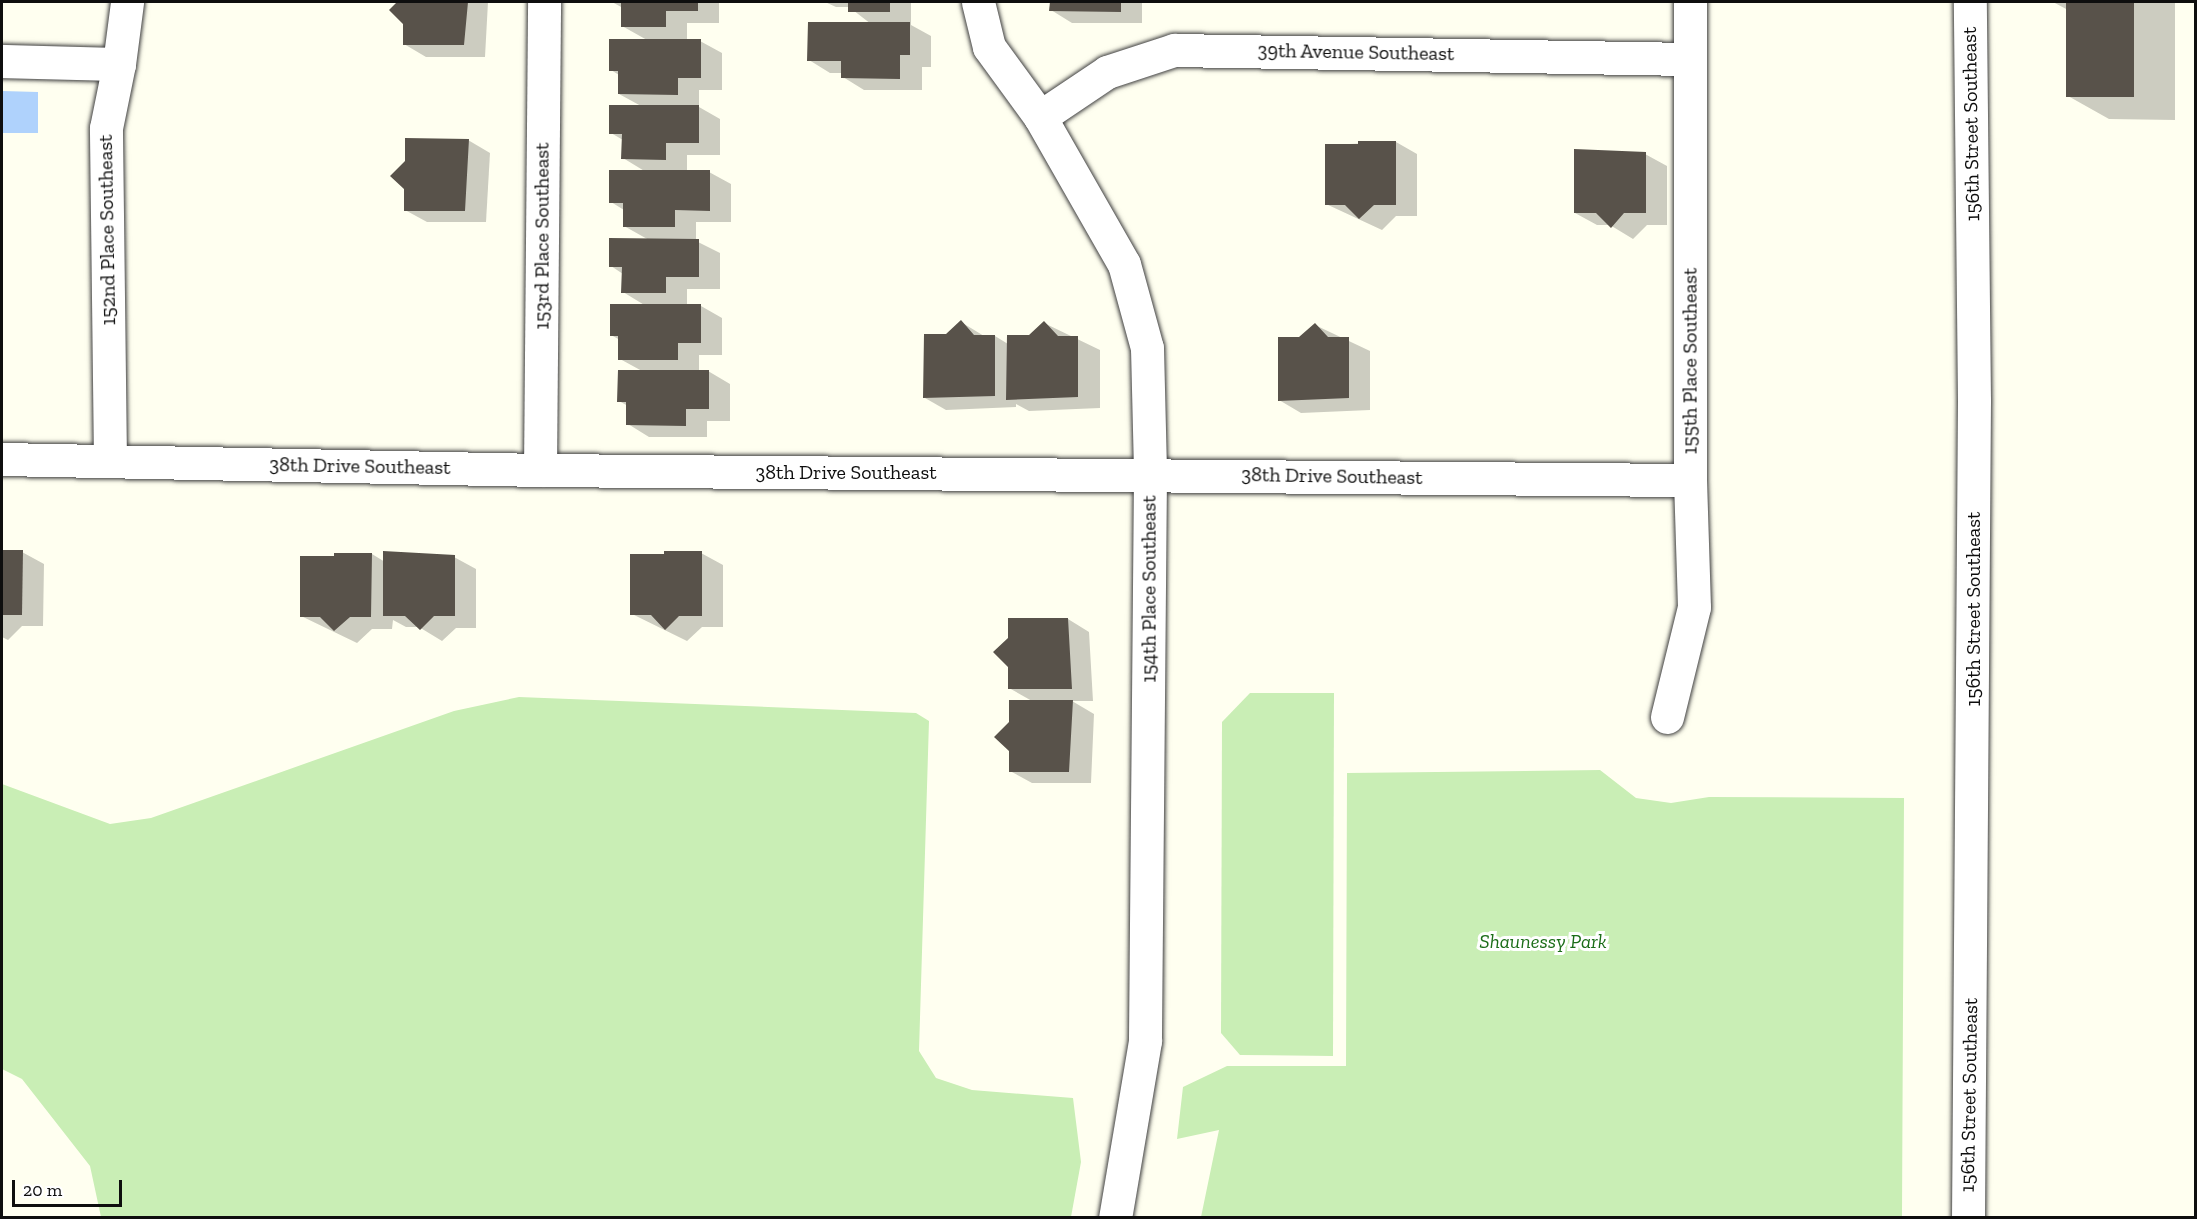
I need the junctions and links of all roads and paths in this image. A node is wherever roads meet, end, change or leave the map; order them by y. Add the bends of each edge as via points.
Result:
1 (127, 2) edge
2 (544, 2) edge
3 (978, 2) edge
4 (1690, 2) edge
5 (1970, 2) edge
6 (1690, 59) junction
7 (2, 61) edge
8 (119, 64) junction
9 (1040, 117) junction
10 (2, 459) edge
11 (110, 461) junction
12 (540, 470) junction
13 (1150, 474) junction
14 (1690, 480) junction
15 (1667, 717) dead end
16 (1115, 1218) edge
17 (1968, 1218) edge

1 - 8 street, 152nd Place Southeast
2 - 12 street, 153rd Place Southeast
3 - 9 street, 154th Place Southeast via 989,47
4 - 6 street, 155th Place Southeast
5 - 17 street, 156th Street Southeast via 1974,401
6 - 9 street, 39th Avenue Southeast via 1174,51 1107,72
6 - 14 street, 155th Place Southeast
7 - 8 street
8 - 11 street, 152nd Place Southeast via 106,128
9 - 13 street, 154th Place Southeast via 1124,264 1147,348
10 - 11 street, 38th Drive Southeast
11 - 12 street, 38th Drive Southeast
12 - 13 street, 38th Drive Southeast
13 - 14 street, 38th Drive Southeast
13 - 16 street, 154th Place Southeast via 1145,1041
14 - 15 street, 155th Place Southeast via 1694,607

